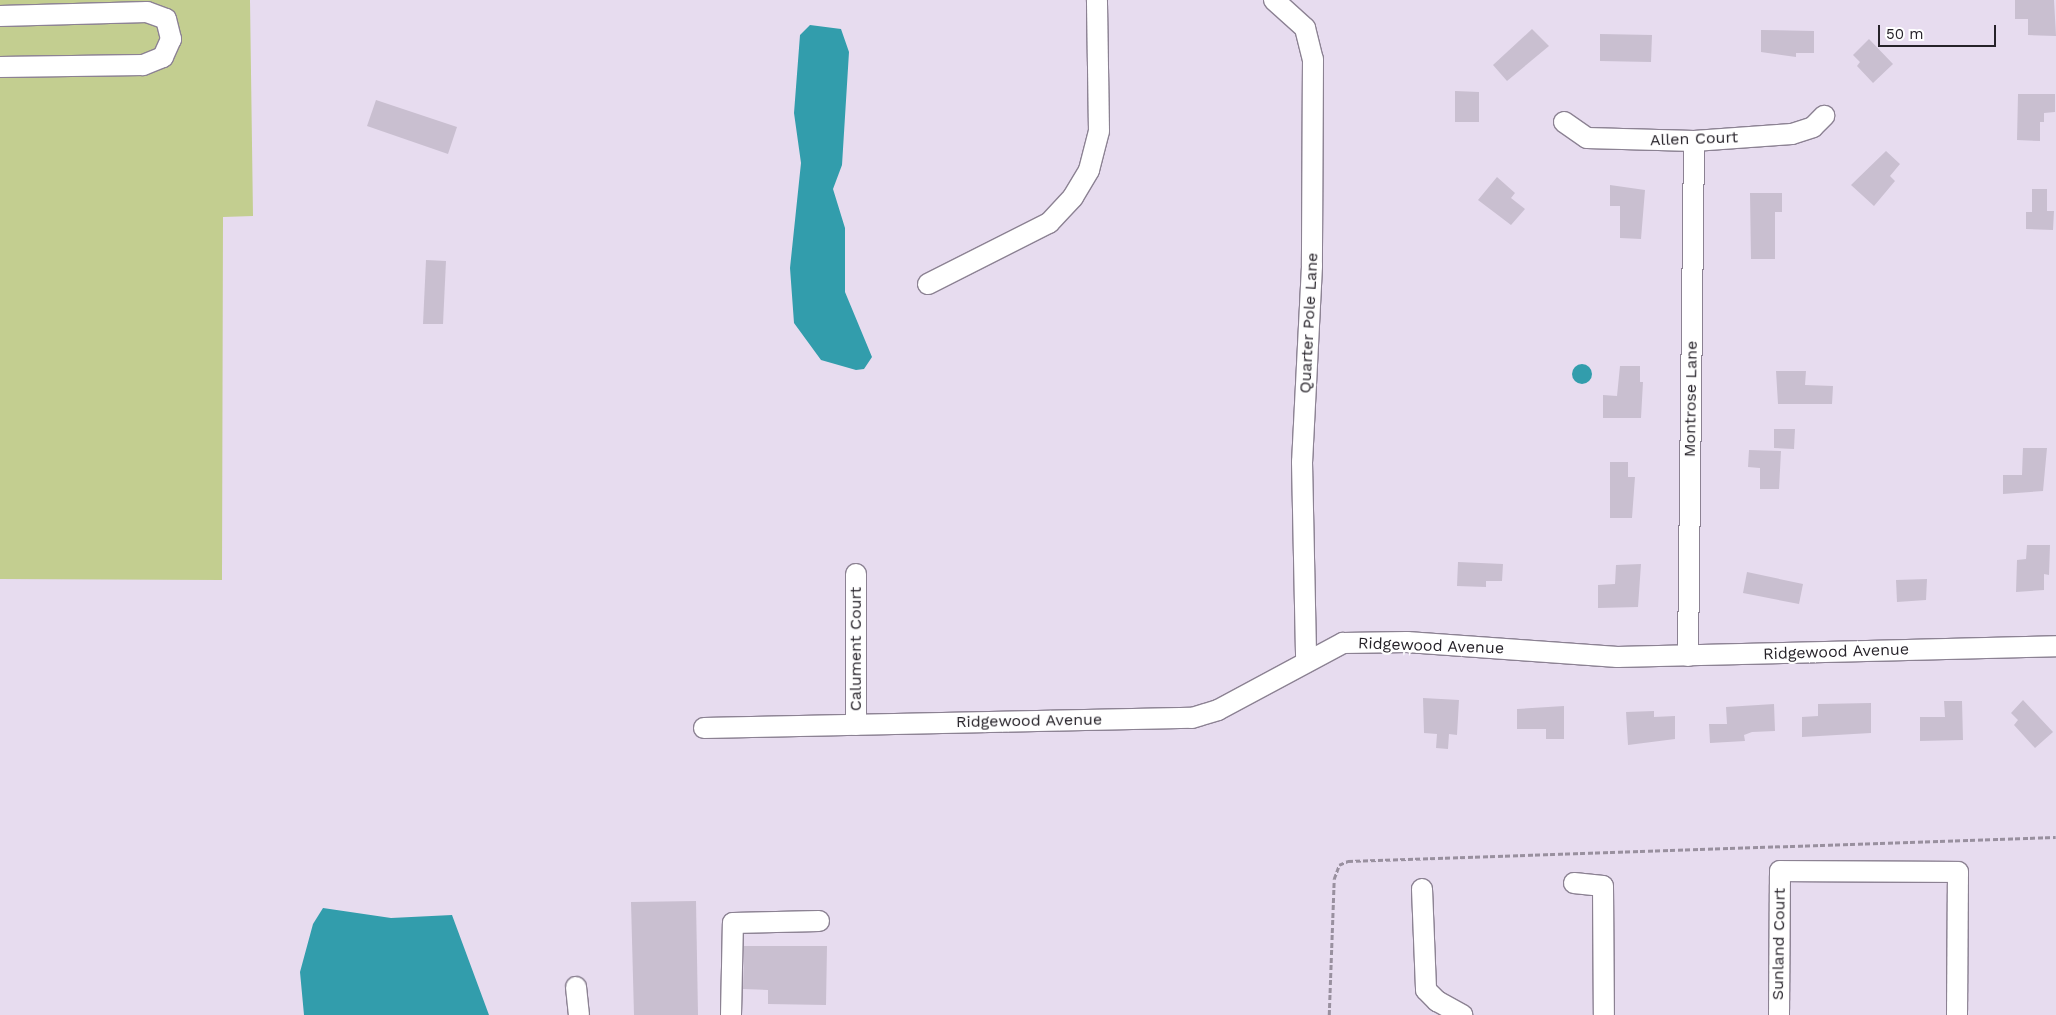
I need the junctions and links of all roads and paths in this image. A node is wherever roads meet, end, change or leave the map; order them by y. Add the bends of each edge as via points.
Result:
1 (1097, 0) edge
2 (1274, 0) edge
3 (0, 16) edge
4 (0, 67) edge
5 (1824, 116) dead end
6 (1564, 122) dead end
7 (1694, 141) junction
8 (928, 284) dead end
9 (856, 574) dead end
10 (2056, 646) edge
11 (1688, 656) junction
12 (1306, 661) junction
13 (856, 725) junction
14 (704, 728) dead end
15 (2056, 837) edge
16 (1574, 883) dead end
17 (1422, 889) dead end
18 (819, 921) dead end
19 (576, 987) dead end
20 (579, 1015) edge
21 (731, 1015) edge
22 (1329, 1015) edge
23 (1462, 1015) edge
24 (1604, 1015) edge
25 (1778, 1015) edge
26 (1957, 1015) edge

1 - 8 street via 1099,131 1089,170 1073,197 1049,223
2 - 12 street, Quarter Pole Lane via 1305,28 1313,60 1312,266 1302,462
3 - 4 street via 147,12 166,19 171,39 163,57 143,64
5 - 7 street, Allen Court via 1813,127 1792,134
6 - 7 street, Allen Court via 1587,138
7 - 11 street, Montrose Lane
9 - 13 street, Calument Court
10 - 11 street, Ridgewood Avenue
11 - 12 street, Ridgewood Avenue via 1617,657 1381,642 1343,643
12 - 13 street, Ridgewood Avenue via 1218,710 1192,718
13 - 14 street, Ridgewood Avenue
15 - 22 path via 1348,861 1339,865 1334,879
16 - 24 street via 1603,886
17 - 23 street via 1426,990 1437,1002
18 - 21 street via 733,923
19 - 20 street
25 - 26 street, Sunland Court via 1780,871 1958,872

